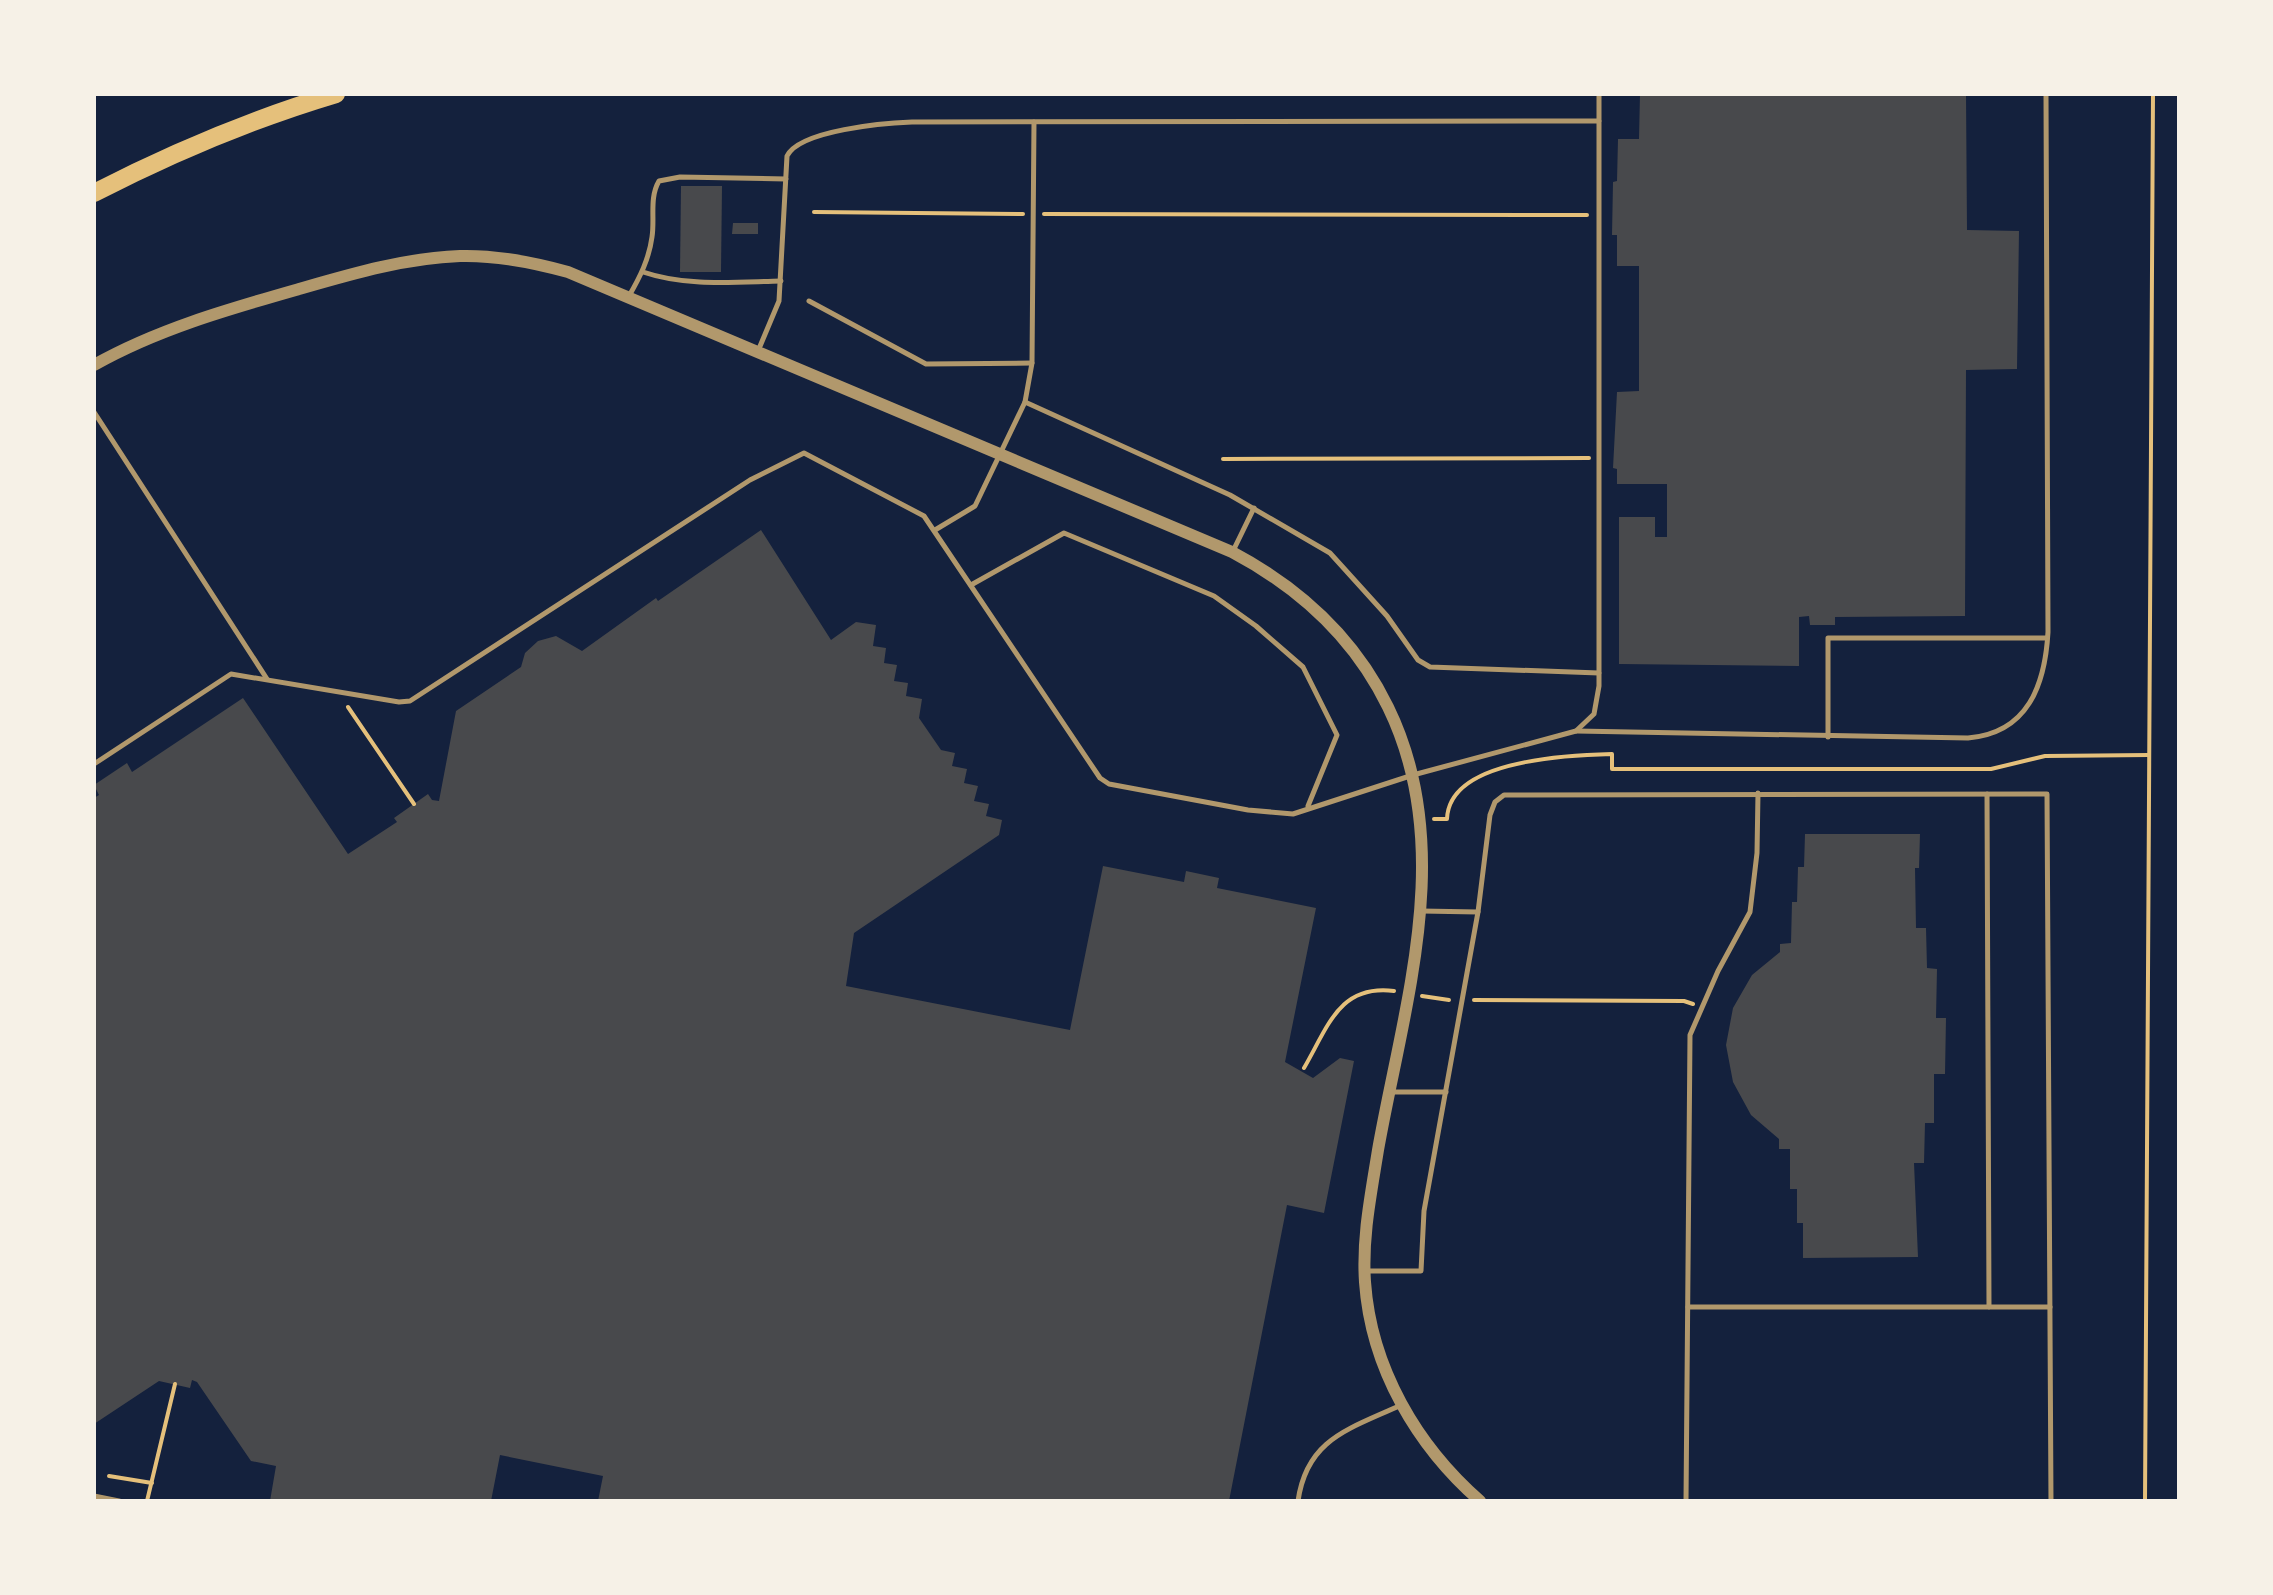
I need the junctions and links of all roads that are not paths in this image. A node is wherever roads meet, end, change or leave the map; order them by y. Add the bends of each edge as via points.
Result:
1 (336, 94) edge
2 (1599, 94) edge
3 (2046, 94) edge
4 (1599, 121) junction
5 (1034, 122) junction
6 (786, 179) junction
7 (94, 193) edge
8 (643, 272) junction
9 (781, 281) junction
10 (629, 297) junction
11 (809, 301) dead end
12 (757, 352) junction
13 (1032, 363) junction
14 (94, 365) edge
15 (1025, 402) junction
16 (94, 412) edge
17 (1002, 455) junction
18 (1254, 508) junction
19 (935, 530) junction
20 (1232, 552) junction
21 (971, 585) junction
22 (2047, 638) junction
23 (1599, 673) junction
24 (267, 679) junction
25 (1576, 731) junction
26 (1828, 737) junction
27 (94, 764) edge
28 (1413, 775) junction
29 (1758, 793) junction
30 (1987, 794) junction
31 (1308, 807) junction
32 (1420, 911) junction
33 (1478, 912) junction
34 (1389, 1092) junction
35 (1446, 1092) junction
36 (1365, 1271) junction
37 (1688, 1307) junction
38 (1989, 1307) junction
39 (2050, 1307) junction
40 (1402, 1404) junction
41 (94, 1496) edge
42 (119, 1501) edge
43 (1298, 1501) edge
44 (1480, 1501) edge
45 (1686, 1501) edge
46 (2051, 1501) edge

1 - 7 highway via 194,145
2 - 4 lane
3 - 22 lane
4 - 5 lane
4 - 23 lane
5 - 6 lane via 875,123 791,147
5 - 13 lane
6 - 8 lane via 659,181
6 - 9 lane
8 - 9 lane via 709,282
8 - 10 lane
9 - 12 lane via 779,301
10 - 12 street
10 - 14 street via 530,261 459,256 407,262 257,301 155,335
11 - 13 lane via 926,364
12 - 17 street
13 - 15 lane
15 - 17 lane
15 - 18 lane
16 - 24 lane
17 - 19 lane via 975,506
17 - 20 street
18 - 20 lane
18 - 23 lane via 1330,553 1387,616 1418,660 1430,667
19 - 21 lane
19 - 24 lane via 910,506 804,453 750,480 410,701
20 - 28 street via 1300,595 1360,657 1398,727
21 - 31 lane via 1105,782 1278,814
21 - 31 lane via 1064,533 1214,596 1303,667 1337,735
22 - 26 lane via 2035,699 2022,715 1995,732 1968,738
22 - 26 lane via 1828,638
23 - 25 lane via 1594,714
24 - 27 lane via 235,673 224,677
25 - 26 lane
25 - 28 lane
28 - 31 lane
28 - 32 street via 1422,819
29 - 30 lane
29 - 33 lane via 1504,795 1490,811
29 - 37 lane via 1750,912 1690,1035
30 - 38 lane
30 - 39 lane via 2047,794
32 - 33 lane
32 - 34 street
33 - 35 lane
34 - 35 lane
34 - 36 street via 1366,1224
35 - 36 lane via 1424,1211 1421,1271
36 - 40 street via 1372,1322
37 - 38 lane
37 - 45 lane
38 - 39 lane
39 - 46 lane
40 - 43 lane via 1331,1438 1318,1450 1306,1468
40 - 44 street via 1443,1466
41 - 42 lane

